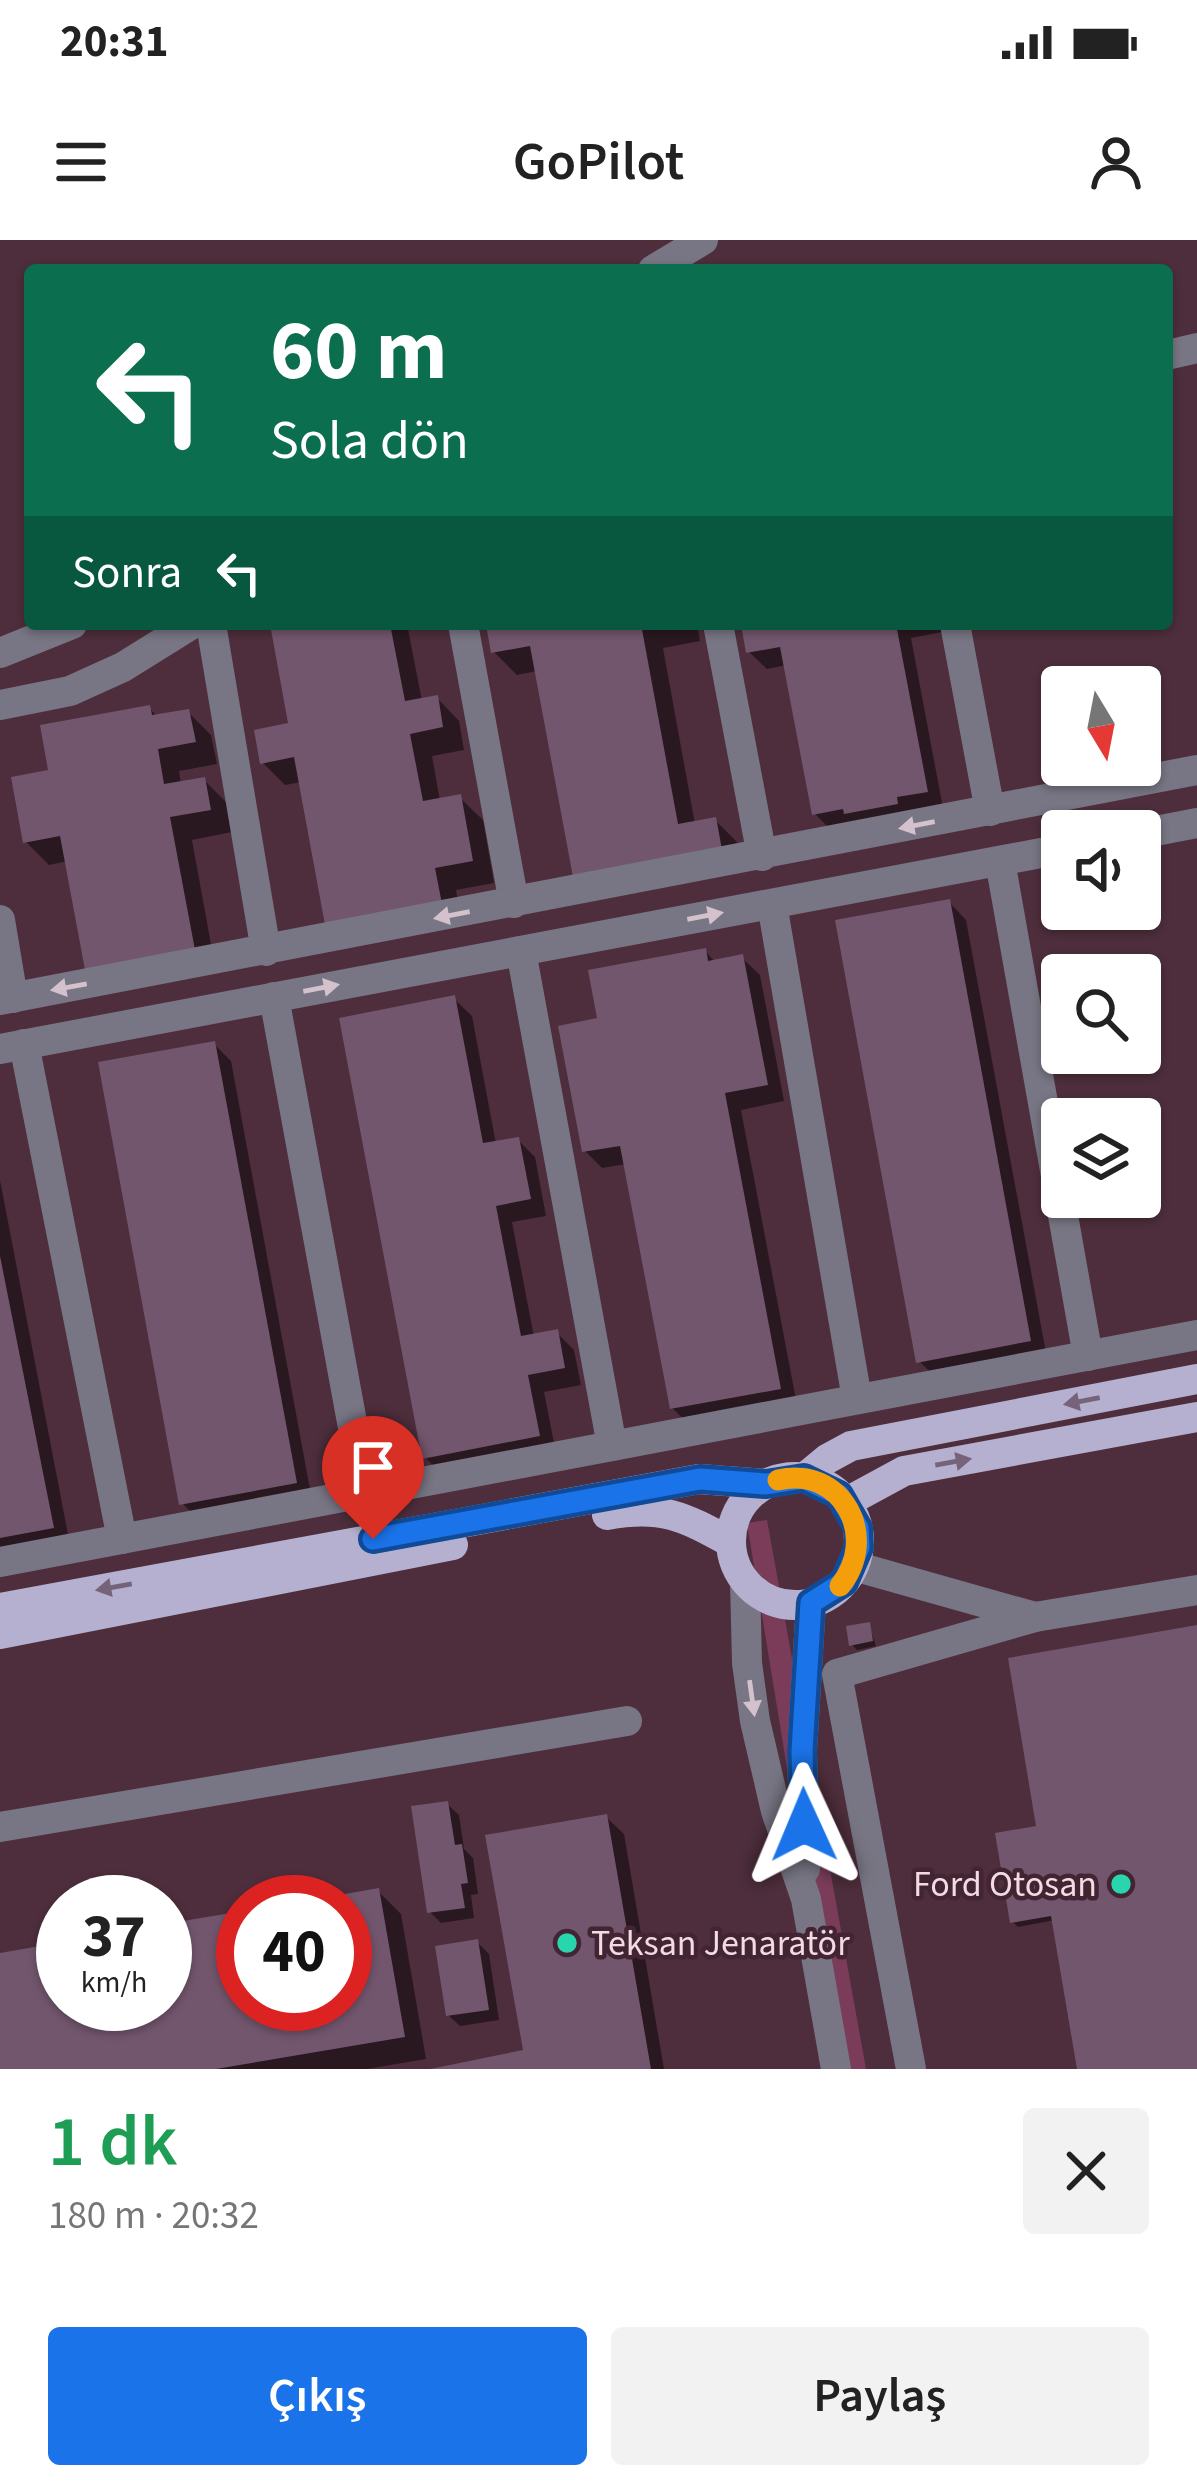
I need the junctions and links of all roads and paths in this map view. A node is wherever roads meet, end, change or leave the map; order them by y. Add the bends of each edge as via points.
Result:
1 (704, 240) edge
2 (662, 264) edge
3 (56, 630) edge
4 (182, 630) edge
5 (212, 630) edge
6 (465, 630) edge
7 (719, 630) edge
8 (956, 630) edge
9 (0, 653) edge
10 (0, 705) edge
11 (1197, 770) edge
12 (990, 811) junction
13 (1197, 823) edge
14 (1161, 830) edge
15 (1041, 853) edge
16 (762, 856) junction
17 (1000, 861) junction
18 (514, 903) junction
19 (772, 904) junction
20 (0, 920) edge
21 (266, 951) junction
22 (521, 951) junction
23 (274, 997) junction
24 (7, 999) edge
25 (12, 1046) edge
26 (1197, 1335) edge
27 (1088, 1355) junction
28 (1197, 1379) edge
29 (857, 1400) junction
30 (1197, 1417) edge
31 (612, 1446) junction
32 (804, 1478) junction
33 (766, 1484) junction
34 (365, 1493) junction
35 (845, 1503) junction
36 (122, 1539) junction
37 (730, 1542) junction
38 (0, 1562) edge
39 (854, 1566) junction
40 (745, 1582) junction
41 (1197, 1590) edge
42 (811, 1603) junction
43 (0, 1608) edge
44 (1035, 1617) junction
45 (0, 1634) edge
46 (627, 1721) dead end
47 (0, 1827) edge
48 (806, 1899) junction
49 (836, 2069) edge
50 (911, 2069) edge

1 - 2 street
3 - 9 street
4 - 10 street via 70,691
5 - 21 street
6 - 18 street
7 - 16 street
8 - 12 street
11 - 12 street
12 -> 16 street
13 - 14 street
15 - 17 street
16 - 18 street
17 - 19 street
17 - 27 street
18 -> 21 street
22 -> 19 street
19 - 29 street
20 - 24 street
21 -> 24 street
23 -> 22 street
22 - 31 street
23 - 25 street
23 - 34 street
25 - 36 street
26 - 27 street
27 - 29 street
28 -> 32 main road via 850,1446
29 - 31 street
35 -> 30 main road via 904,1471
31 - 34 street
32 - 33 main road
32 - 35 main road
33 - 37 main road via 740,1508
33 -> 43 main road via 700,1479
34 - 36 street
35 - 39 main road via 858,1528
36 - 38 street
37 - 40 main road
37 - 45 main road via 672,1512 639,1509
39 - 42 main road
39 - 44 street
40 - 42 main road via 775,1602
40 -> 48 street via 755,1721
41 - 44 street
42 - 48 street via 802,1751
44 - 50 street via 837,1674
46 - 47 street
48 - 49 street

